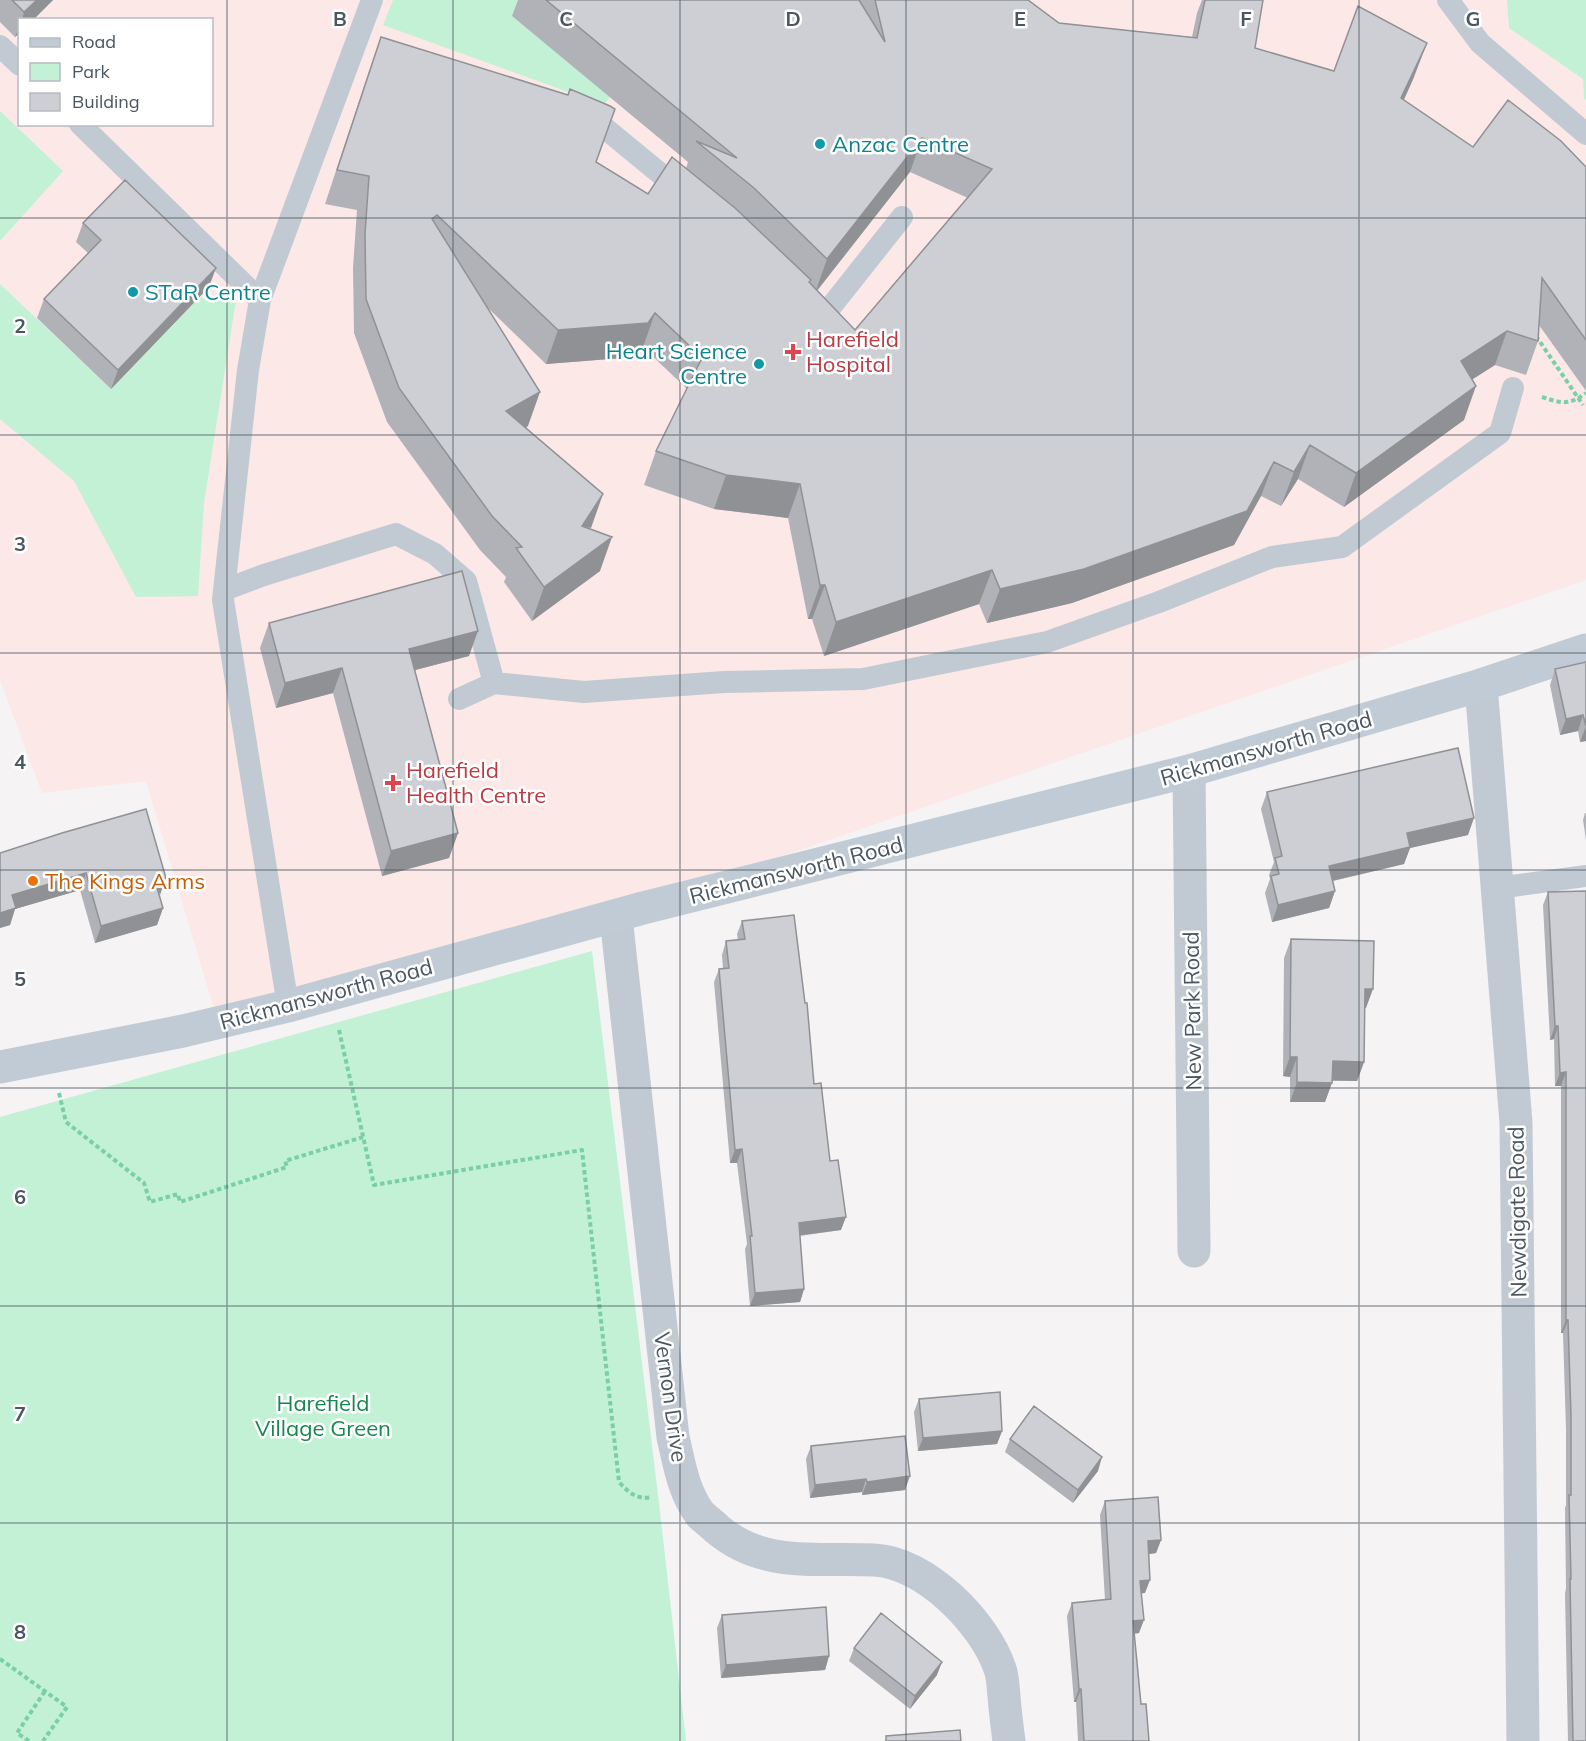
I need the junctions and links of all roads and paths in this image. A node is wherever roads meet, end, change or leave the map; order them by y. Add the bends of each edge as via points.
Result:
1 (1447, 0) edge
2 (369, 2) edge
3 (0, 46) edge
4 (18, 63) edge
5 (562, 109) edge
6 (82, 126) edge
7 (1586, 134) edge
8 (705, 210) edge
9 (902, 217) dead end
10 (798, 294) edge
11 (260, 300) junction
12 (1535, 333) edge
13 (1513, 388) dead end
14 (1583, 405) dead end
15 (224, 590) junction
16 (1586, 650) edge
17 (494, 683) junction
18 (1481, 685) junction
19 (459, 699) dead end
20 (1189, 771) junction
21 (1586, 876) edge
22 (1497, 888) junction
23 (616, 917) junction
24 (331, 994) junction
25 (288, 1006) junction
26 (50, 1057) junction
27 (0, 1067) edge
28 (363, 1137) junction
29 (1194, 1251) dead end
30 (686, 1490) junction
31 (0, 1659) edge
32 (45, 1691) junction
33 (29, 1741) edge
34 (43, 1741) edge
35 (1009, 1741) edge
36 (1523, 1741) edge

1 - 7 lane via 1480,43
2 - 11 lane via 369,40
3 - 4 lane
5 - 8 lane via 595,120
6 - 11 lane
9 - 10 lane via 822,318
11 - 15 lane via 248,370
12 - 14 path
13 - 17 lane via 1500,433 1342,547 1272,557 1047,642 863,679 724,682 584,692
15 - 17 lane via 396,534 435,554 466,581
15 - 25 lane
16 - 18 street, Rickmansworth Road
17 - 19 lane
18 - 20 street, Rickmansworth Road
18 - 22 street, Newdigate Road
20 - 23 street, Rickmansworth Road
20 - 29 street, New Park Road
21 - 22 lane
22 - 36 street, Newdigate Road via 1516,1123
23 - 24 street, Rickmansworth Road
23 - 30 street, Vernon Drive via 673,1437
24 - 25 street, Rickmansworth Road
24 - 28 path
25 - 26 street, Rickmansworth Road
26 - 27 street, Rickmansworth Road
26 - 28 path via 66,1122 144,1183 150,1202 178,1194 180,1202 287,1167 285,1161
28 - 30 path via 374,1185 582,1150 619,1482 632,1495 645,1498
30 - 35 street, Vernon Drive via 701,1515 724,1535 753,1550 792,1560 892,1563 946,1593 992,1648 1001,1672
31 - 32 path
32 - 33 path via 17,1733
32 - 34 path via 67,1707

